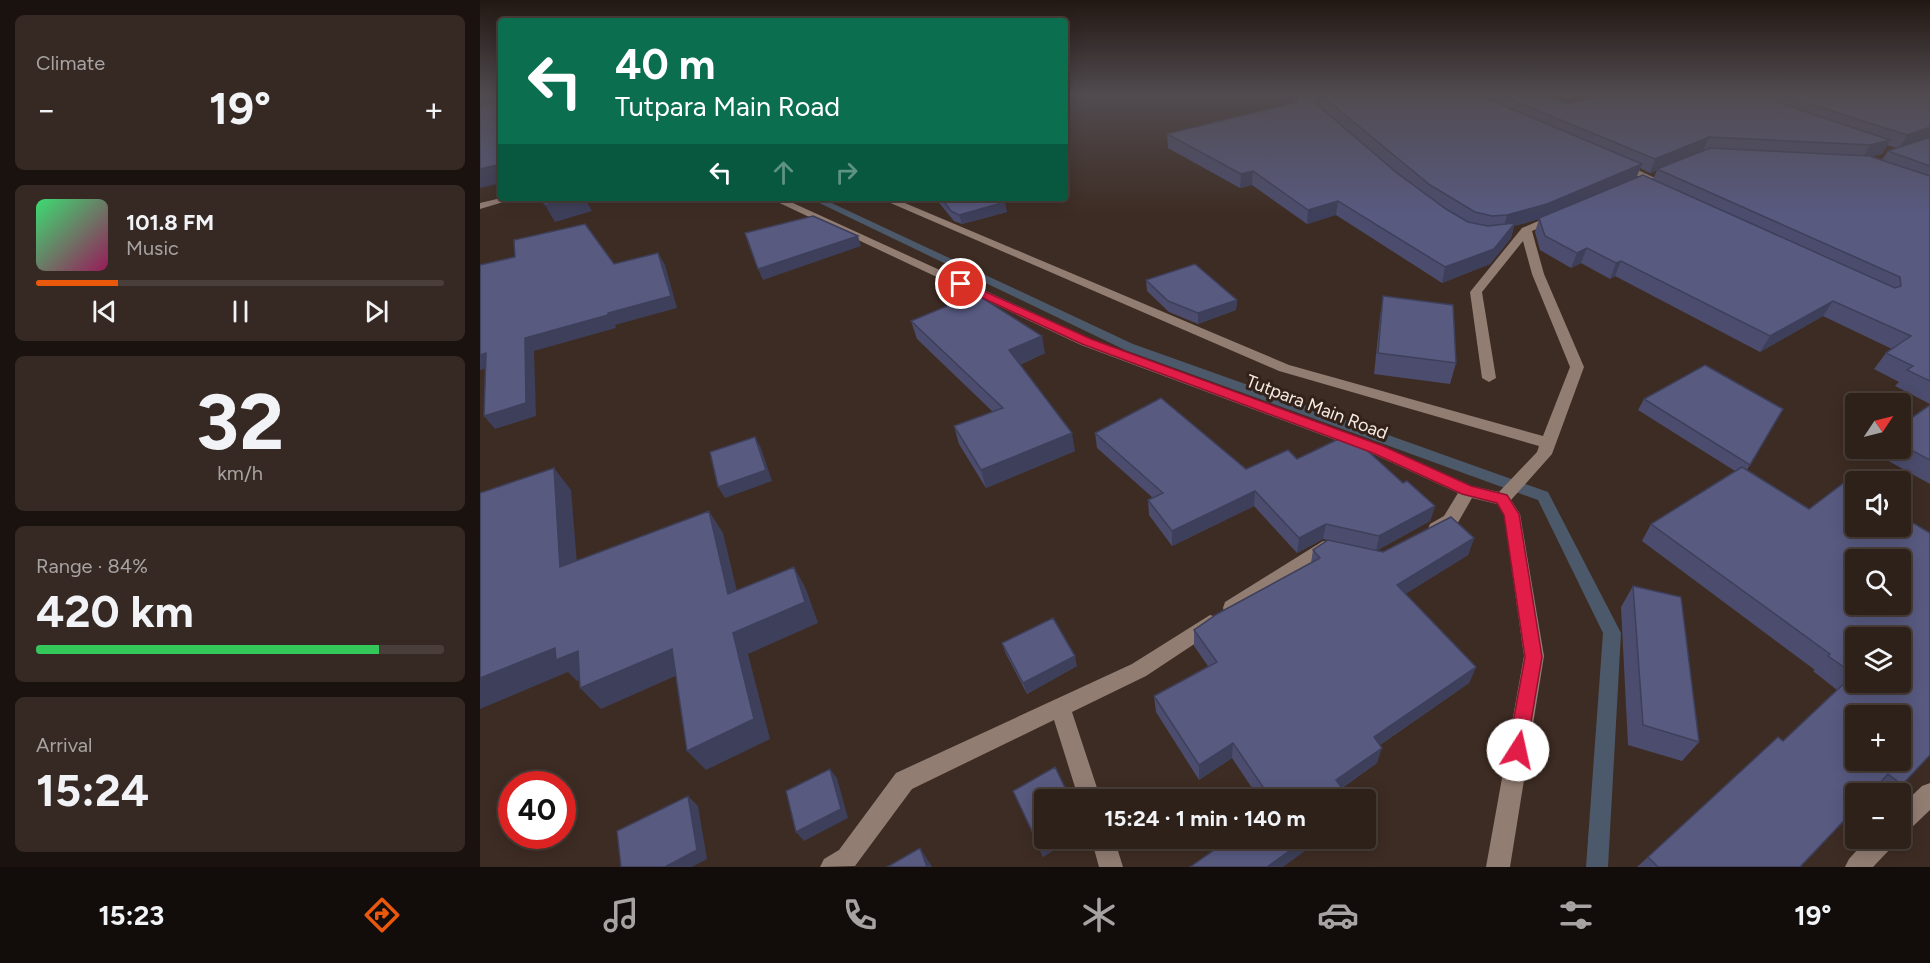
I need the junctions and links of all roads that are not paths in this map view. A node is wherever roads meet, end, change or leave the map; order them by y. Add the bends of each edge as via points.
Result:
1 (1606, 159) edge
2 (1649, 181) edge
3 (500, 201) edge
4 (780, 201) edge
5 (891, 201) edge
6 (480, 206) edge
7 (1566, 213) edge
8 (1526, 230) junction
9 (1505, 233) edge
10 (1489, 378) dead end
11 (1546, 449) junction
12 (1467, 490) junction
13 (1502, 499) junction
14 (1419, 538) edge
15 (1345, 552) edge
16 (1061, 708) junction
17 (1087, 789) edge
18 (1930, 794) edge
19 (1911, 812) edge
20 (1105, 849) edge
21 (1874, 849) edge
22 (832, 867) edge
23 (1111, 867) edge
24 (1498, 867) edge
25 (1857, 867) edge

1 - 2 street
3 - 6 street
4 - 12 street, Tutpara Main Road via 1086,342 1378,450
5 - 11 street via 1284,368
7 - 8 street
8 - 9 street
8 - 10 street via 1476,292
8 - 11 street via 1538,274 1577,366
11 - 13 street
12 - 13 street, Tutpara Main Road
12 - 14 street via 1450,521
13 - 24 street via 1512,514 1534,657
15 - 16 street via 1323,548 1139,670
16 - 17 street
16 - 22 street via 904,781 847,858
18 - 19 street
20 - 23 street
21 - 25 street

